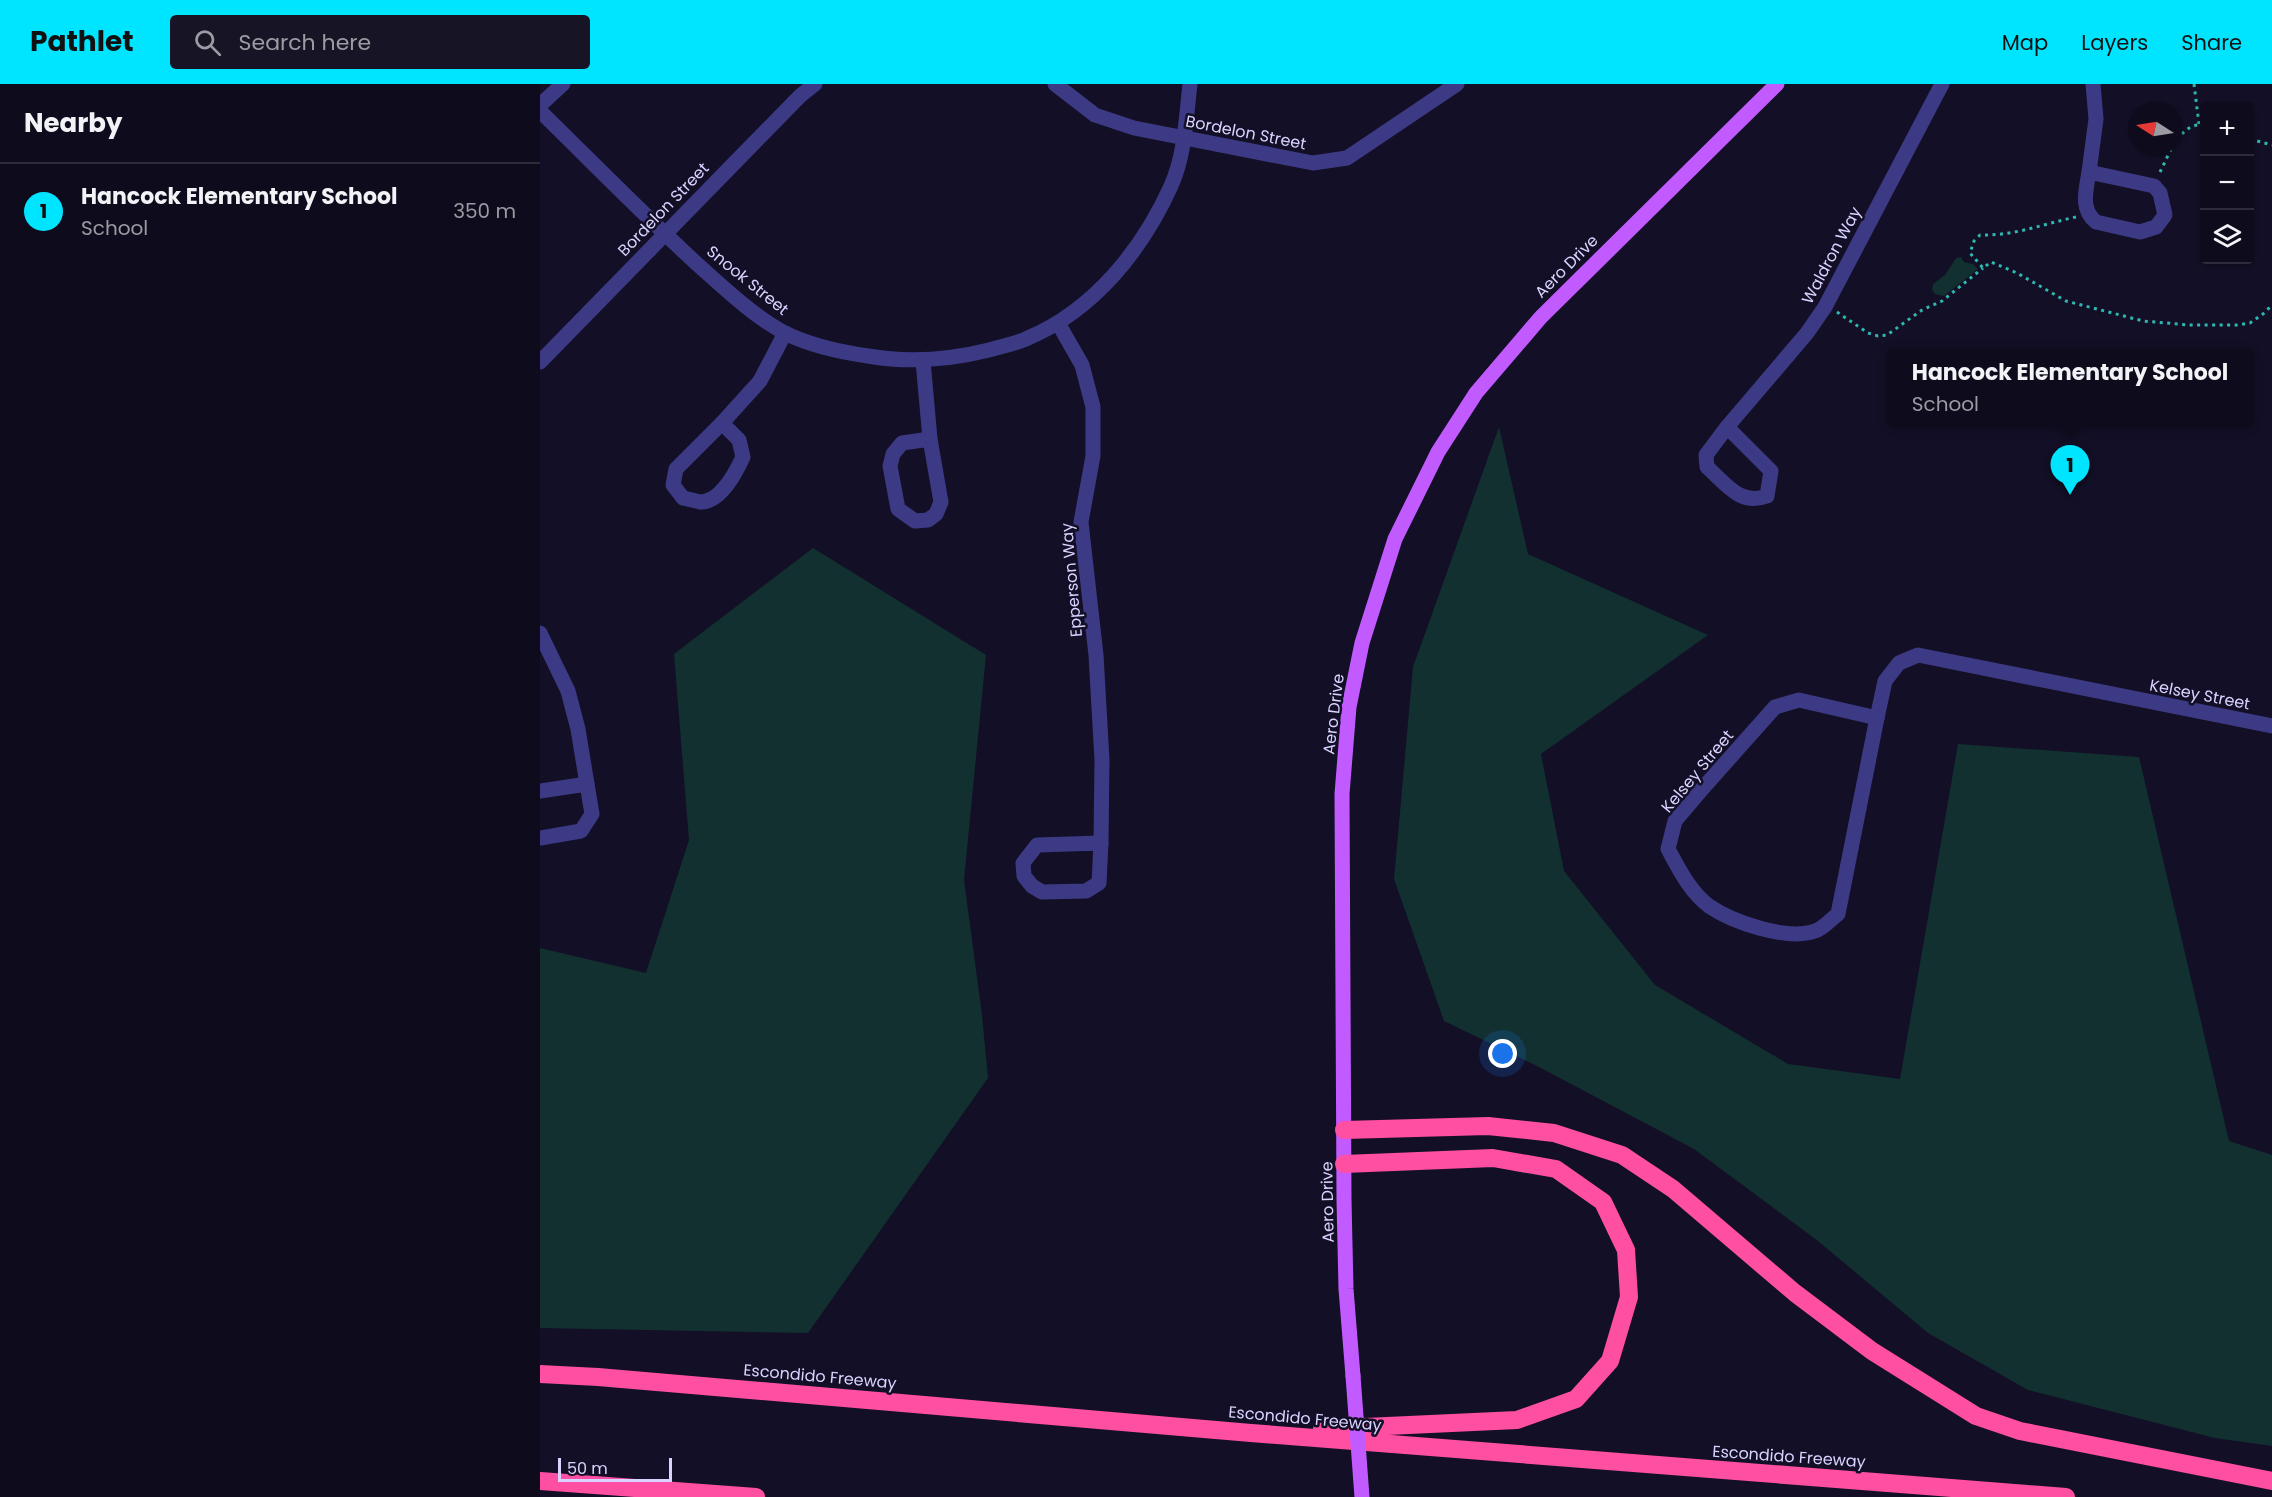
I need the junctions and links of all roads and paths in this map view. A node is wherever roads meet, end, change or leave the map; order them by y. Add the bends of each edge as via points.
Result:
1 (563, 84) edge
2 (815, 84) edge
3 (1056, 84) edge
4 (1190, 84) edge
5 (1457, 84) edge
6 (1777, 84) edge
7 (1942, 84) edge
8 (2093, 84) edge
9 (2194, 84) edge
10 (540, 105) edge
11 (540, 111) edge
12 (2199, 124) joint
13 (2182, 134) edge
14 (1184, 139) junction
15 (2254, 140) edge
16 (2272, 145) edge
17 (2167, 156) edge
18 (2089, 172) junction
19 (2154, 186) junction
20 (2089, 214) junction
21 (664, 234) junction
22 (1983, 268) junction
23 (1826, 304) junction
24 (2272, 305) edge
25 (1058, 323) junction
26 (785, 333) junction
27 (923, 361) junction
28 (540, 362) edge
29 (722, 423) junction
30 (1727, 427) junction
31 (930, 439) junction
32 (540, 633) edge
33 (1877, 718) junction
34 (2272, 726) edge
35 (586, 784) junction
36 (540, 791) edge
37 (540, 838) edge
38 (1101, 843) junction
39 (1344, 1130) junction
40 (1344, 1164) junction
41 (540, 1374) edge
42 (1251, 1433) junction
43 (540, 1481) edge
44 (2272, 1481) edge
45 (560, 1482) junction
46 (631, 1497) edge
47 (756, 1497) edge
48 (1362, 1497) edge
49 (2066, 1497) edge

1 - 10 street
2 - 21 street, Bordelon Street
3 - 14 street, Bordelon Street via 1095,115
4 - 14 street, Snook Street
5 - 14 street, Bordelon Street via 1347,158 1314,163
6 - 39 main road, Aero Drive via 1541,317 1476,393 1438,452 1395,539 1362,643 1349,707 1342,817
7 - 23 street, Waldron Way
8 - 18 street via 2096,119
9 - 12 path
11 - 21 street, Snook Street
12 - 13 path
14 - 25 street, Snook Street via 1172,184 1143,239 1105,286
15 - 16 path
17 - 19 path
18 - 19 street
18 - 20 street via 2084,202
19 - 20 street via 2160,192 2165,215 2156,227 2140,232 2096,222
20 - 22 path via 2057,220 2033,230 1980,235 1970,253
21 - 26 street, Snook Street via 718,283
21 - 28 street, Bordelon Street
22 - 23 path via 1942,301 1887,335 1868,333
22 - 24 path via 1991,262 2066,301 2143,321 2189,326 2237,325 2250,323
23 - 30 street, Waldron Way via 1807,333
25 - 27 street, Snook Street via 1017,342 966,356
25 - 38 street, Epperson Way via 1082,365 1093,407 1093,456 1081,522 1097,667
26 - 27 street, Snook Street via 825,348 888,360
26 - 29 street via 760,381
27 - 31 street
29 - 29 street via 676,469 673,484 683,498 702,502 713,498 733,477 744,457 739,440
30 - 30 street, Waldron Way via 1706,455 1707,467 1742,498 1755,501 1767,496 1771,471
31 - 31 street via 902,443 890,466 898,508 915,521 928,520 941,502
32 - 35 street via 568,691
33 - 33 street, Kelsey Street via 1838,914 1816,931 1784,933 1742,924 1708,905 1686,882 1668,849 1675,821 1775,707 1799,700
33 - 34 street, Kelsey Street via 1885,681 1899,663 1918,656
35 - 36 street
35 - 37 street via 592,814 581,831
38 - 38 street, Epperson Way via 1037,845 1023,863 1024,876 1042,892 1086,891 1099,883
39 - 40 main road, Aero Drive
39 - 44 highway via 1488,1126 1554,1133 1622,1155 1673,1189 1795,1293 1872,1351 1976,1416 2020,1431
40 - 42 highway via 1493,1158 1556,1169 1603,1202 1626,1250 1629,1298 1610,1361 1576,1399 1517,1420
40 - 48 main road, Aero Drive, bridge via 1346,1289
41 - 42 highway, Escondido Freeway
42 - 49 highway, Escondido Freeway
43 - 45 highway
45 - 46 highway
45 - 47 highway

